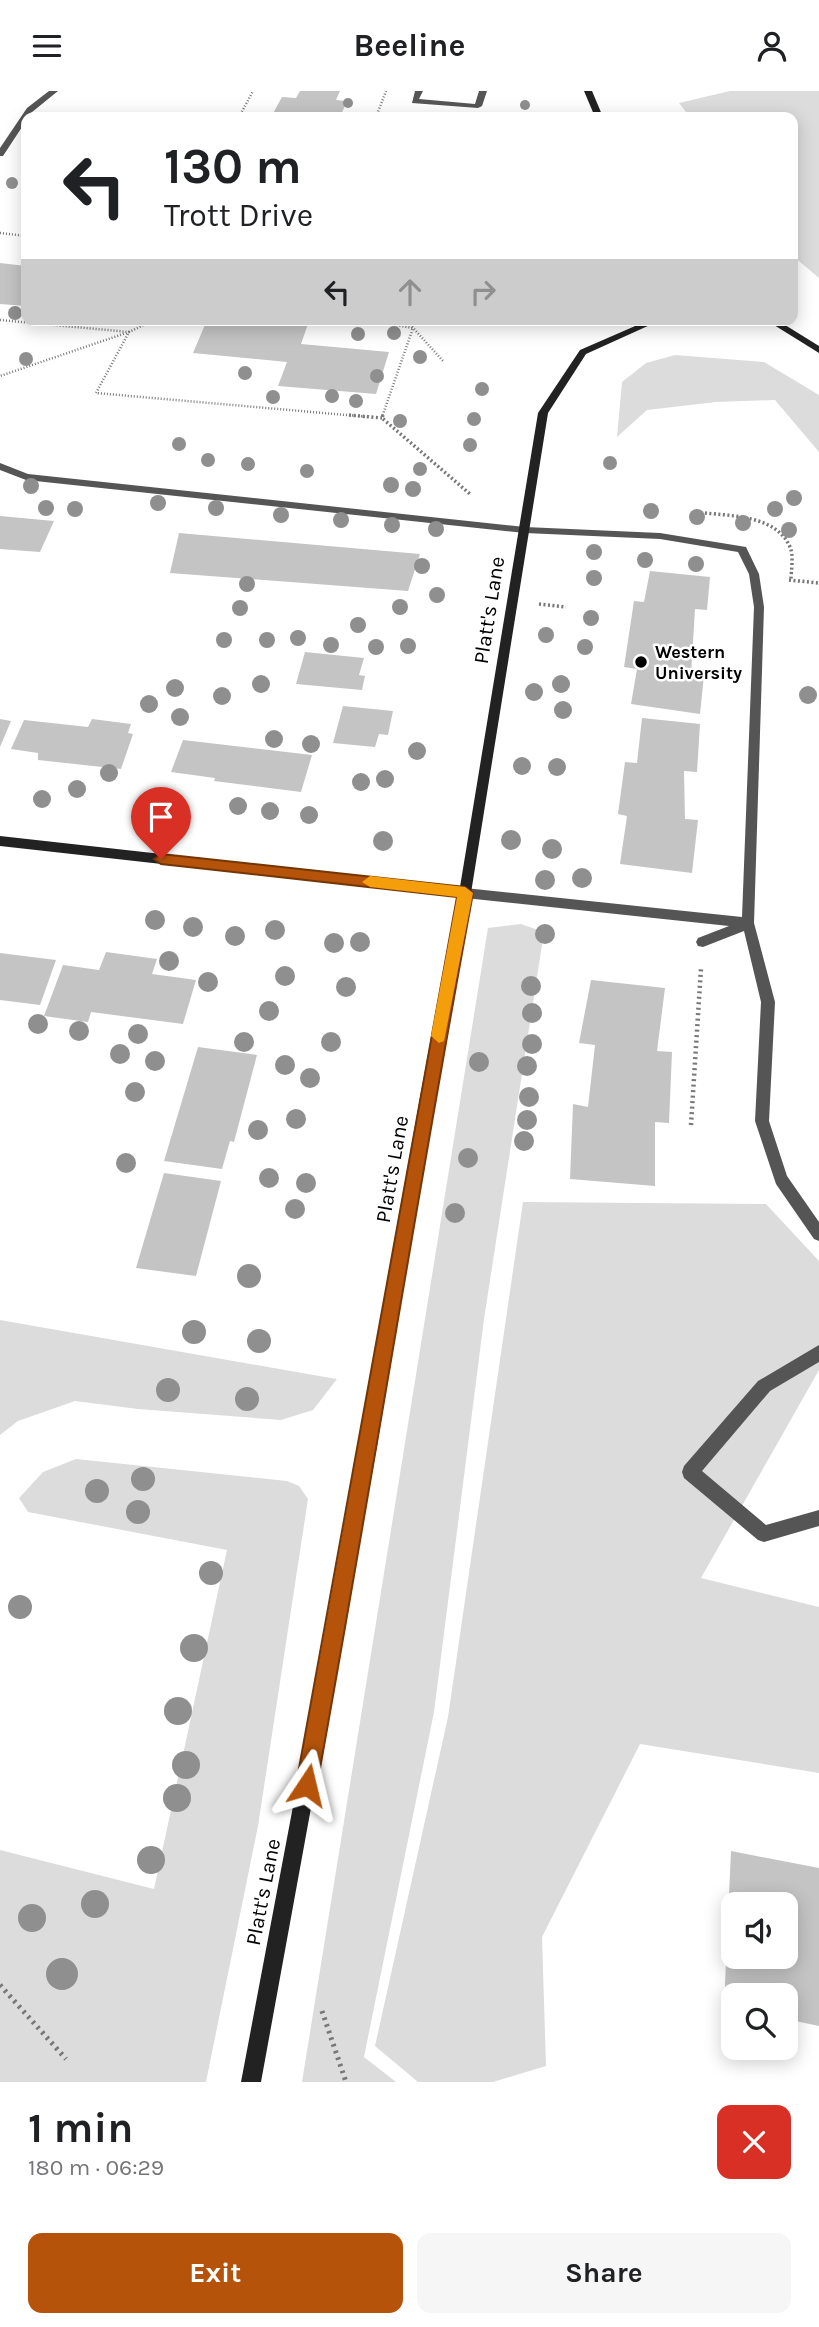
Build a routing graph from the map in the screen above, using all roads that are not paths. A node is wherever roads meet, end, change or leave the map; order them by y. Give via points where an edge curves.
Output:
1 (54, 91) edge
2 (419, 91) edge
3 (483, 91) edge
4 (588, 91) edge
5 (29, 112) edge
6 (597, 112) edge
7 (21, 123) edge
8 (0, 154) edge
9 (643, 326) edge
10 (780, 326) edge
11 (819, 350) edge
12 (0, 466) edge
13 (525, 530) junction
14 (0, 841) edge
15 (465, 893) junction
16 (748, 923) junction
17 (703, 943) road end
18 (819, 1234) edge
19 (819, 1353) edge
20 (819, 1518) edge
21 (251, 2082) edge

1 - 5 lane
2 - 3 lane via 415,101 478,106
4 - 6 street
7 - 8 lane
9 - 13 street, Platt's Lane via 583,352 543,413
10 - 11 street
12 - 13 lane via 26,477
13 - 15 street, Platt's Lane
13 - 16 lane via 660,536 742,549 754,575 759,607
14 - 15 street
15 - 16 lane
15 - 21 street, Platt's Lane
16 - 17 lane
16 - 18 lane via 768,1002 762,1121 781,1179
19 - 20 lane via 764,1386 690,1472 764,1534

